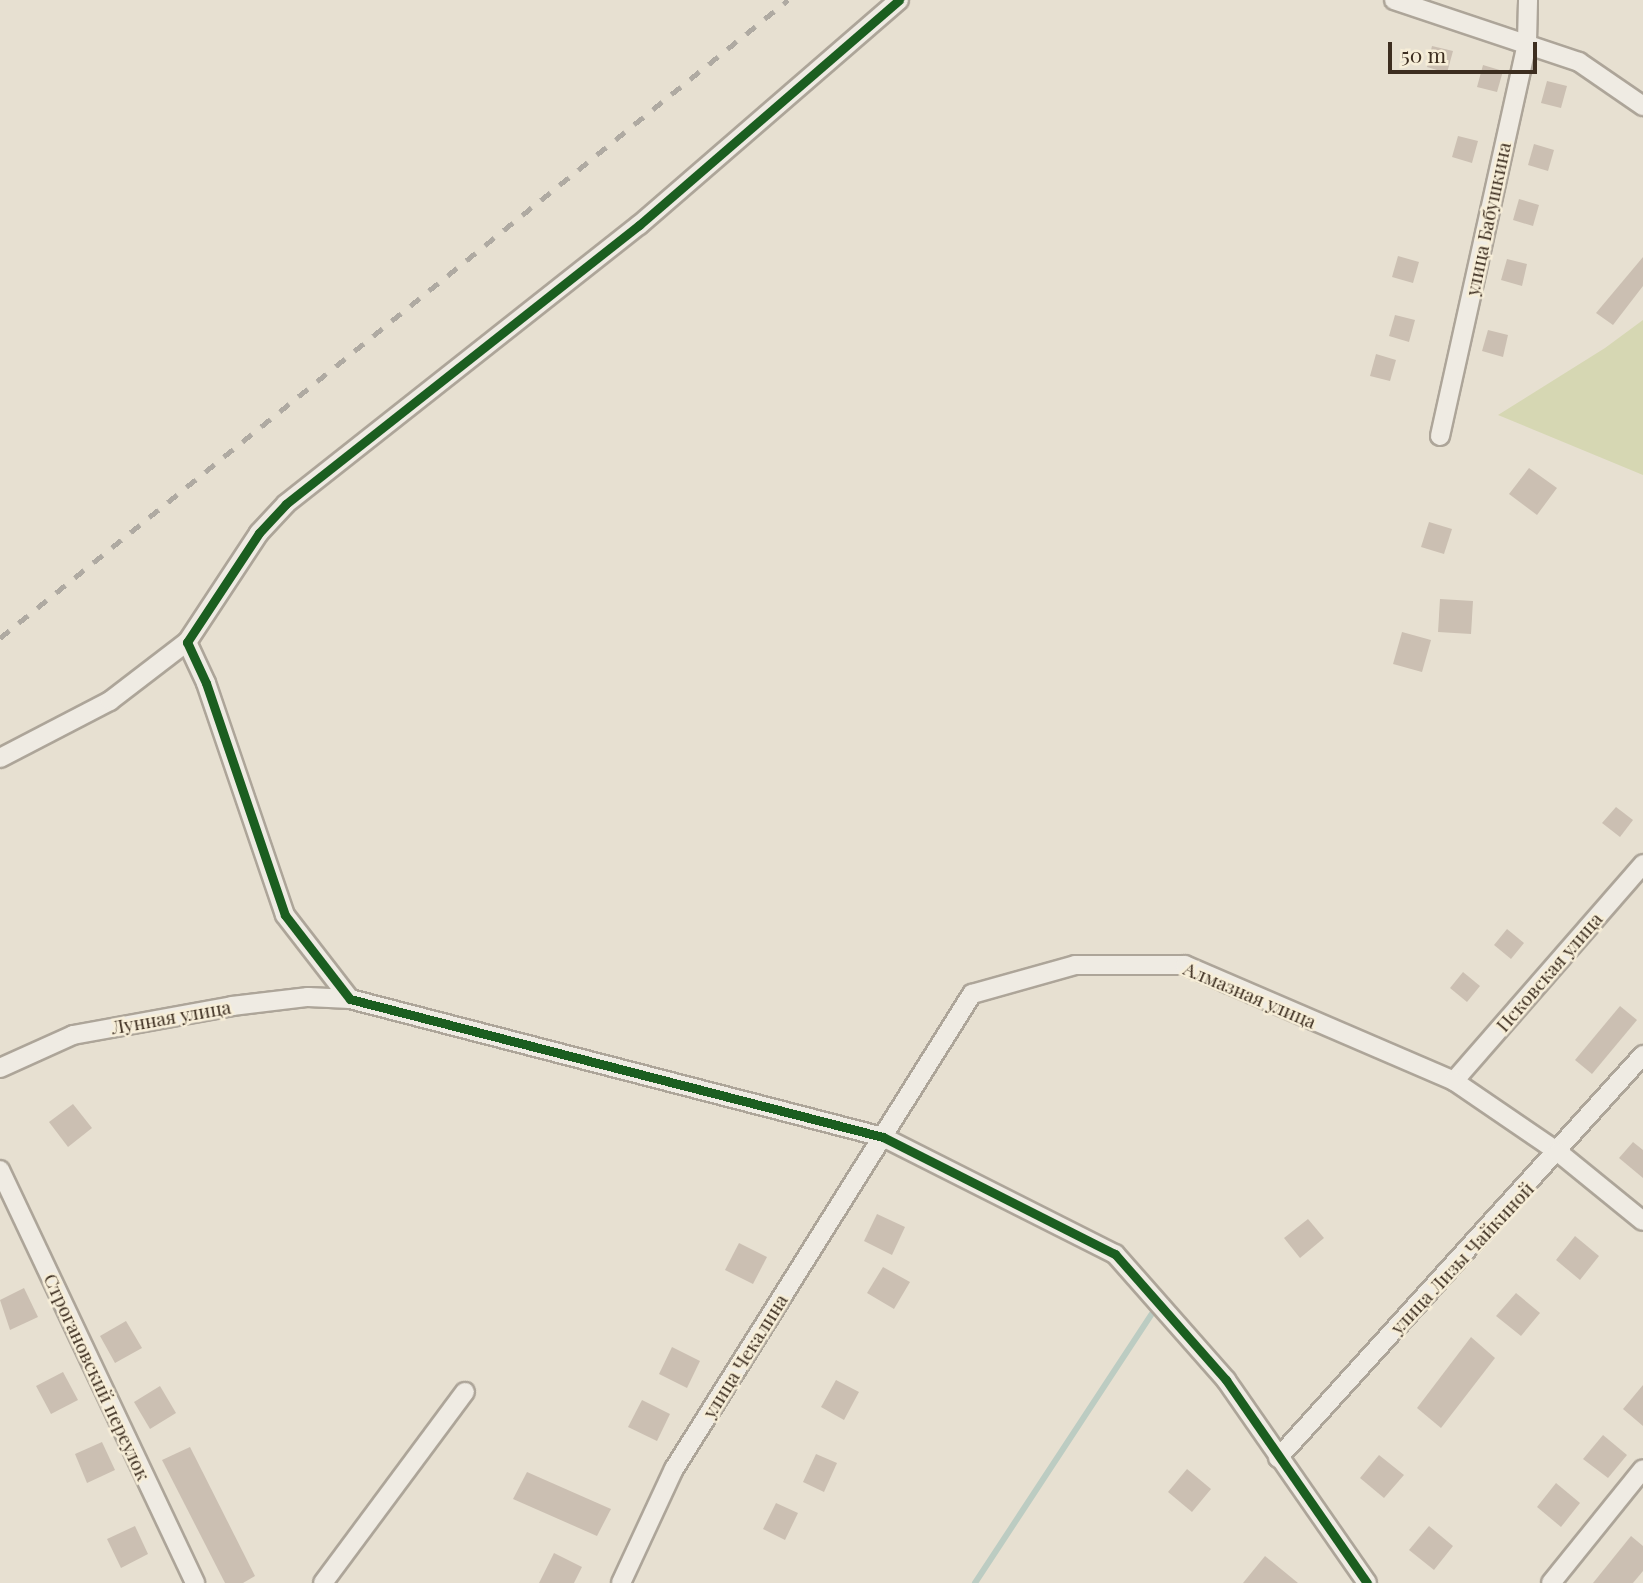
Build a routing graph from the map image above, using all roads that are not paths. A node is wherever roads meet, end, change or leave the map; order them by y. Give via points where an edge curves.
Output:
1 (899, 0) edge
2 (1394, 0) edge
3 (1528, 0) edge
4 (1527, 42) junction
5 (1643, 106) edge
6 (1440, 436) dead end
7 (187, 642) junction
8 (0, 758) edge
9 (1643, 864) edge
10 (350, 999) junction
11 (1643, 1055) edge
12 (0, 1068) edge
13 (1454, 1081) junction
14 (883, 1137) junction
15 (1558, 1152) junction
16 (0, 1170) edge
17 (1643, 1221) edge
18 (465, 1392) dead end
19 (1278, 1458) junction
20 (1643, 1469) edge
21 (1358, 1580) edge
22 (195, 1583) edge
23 (323, 1583) edge
24 (621, 1583) edge
25 (1551, 1583) edge

1 - 7 street via 639,225 286,504 259,533
2 - 4 street
3 - 4 street, улица Бабушкина
4 - 5 street via 1579,62
4 - 6 street, улица Бабушкина
7 - 8 street via 110,701
7 - 10 street via 206,683 285,915
9 - 13 street, Псковская улица
10 - 12 street, Лунная улица via 308,997 232,1006 73,1035
10 - 14 street, Лунная улица
11 - 15 street, улица Лизы Чайкиной
13 - 14 street, Алмазная улица via 1185,965 1074,965 972,994
13 - 15 street, Алмазная улица
14 - 19 street, Лунная улица via 1115,1254 1226,1380
14 - 24 street, улица Чекалина via 674,1469
15 - 17 street, Алмазная улица
15 - 19 street, улица Лизы Чайкиной
16 - 22 street, Строгановский переулок
18 - 23 street
19 - 21 street, Лунная улица
20 - 25 street

